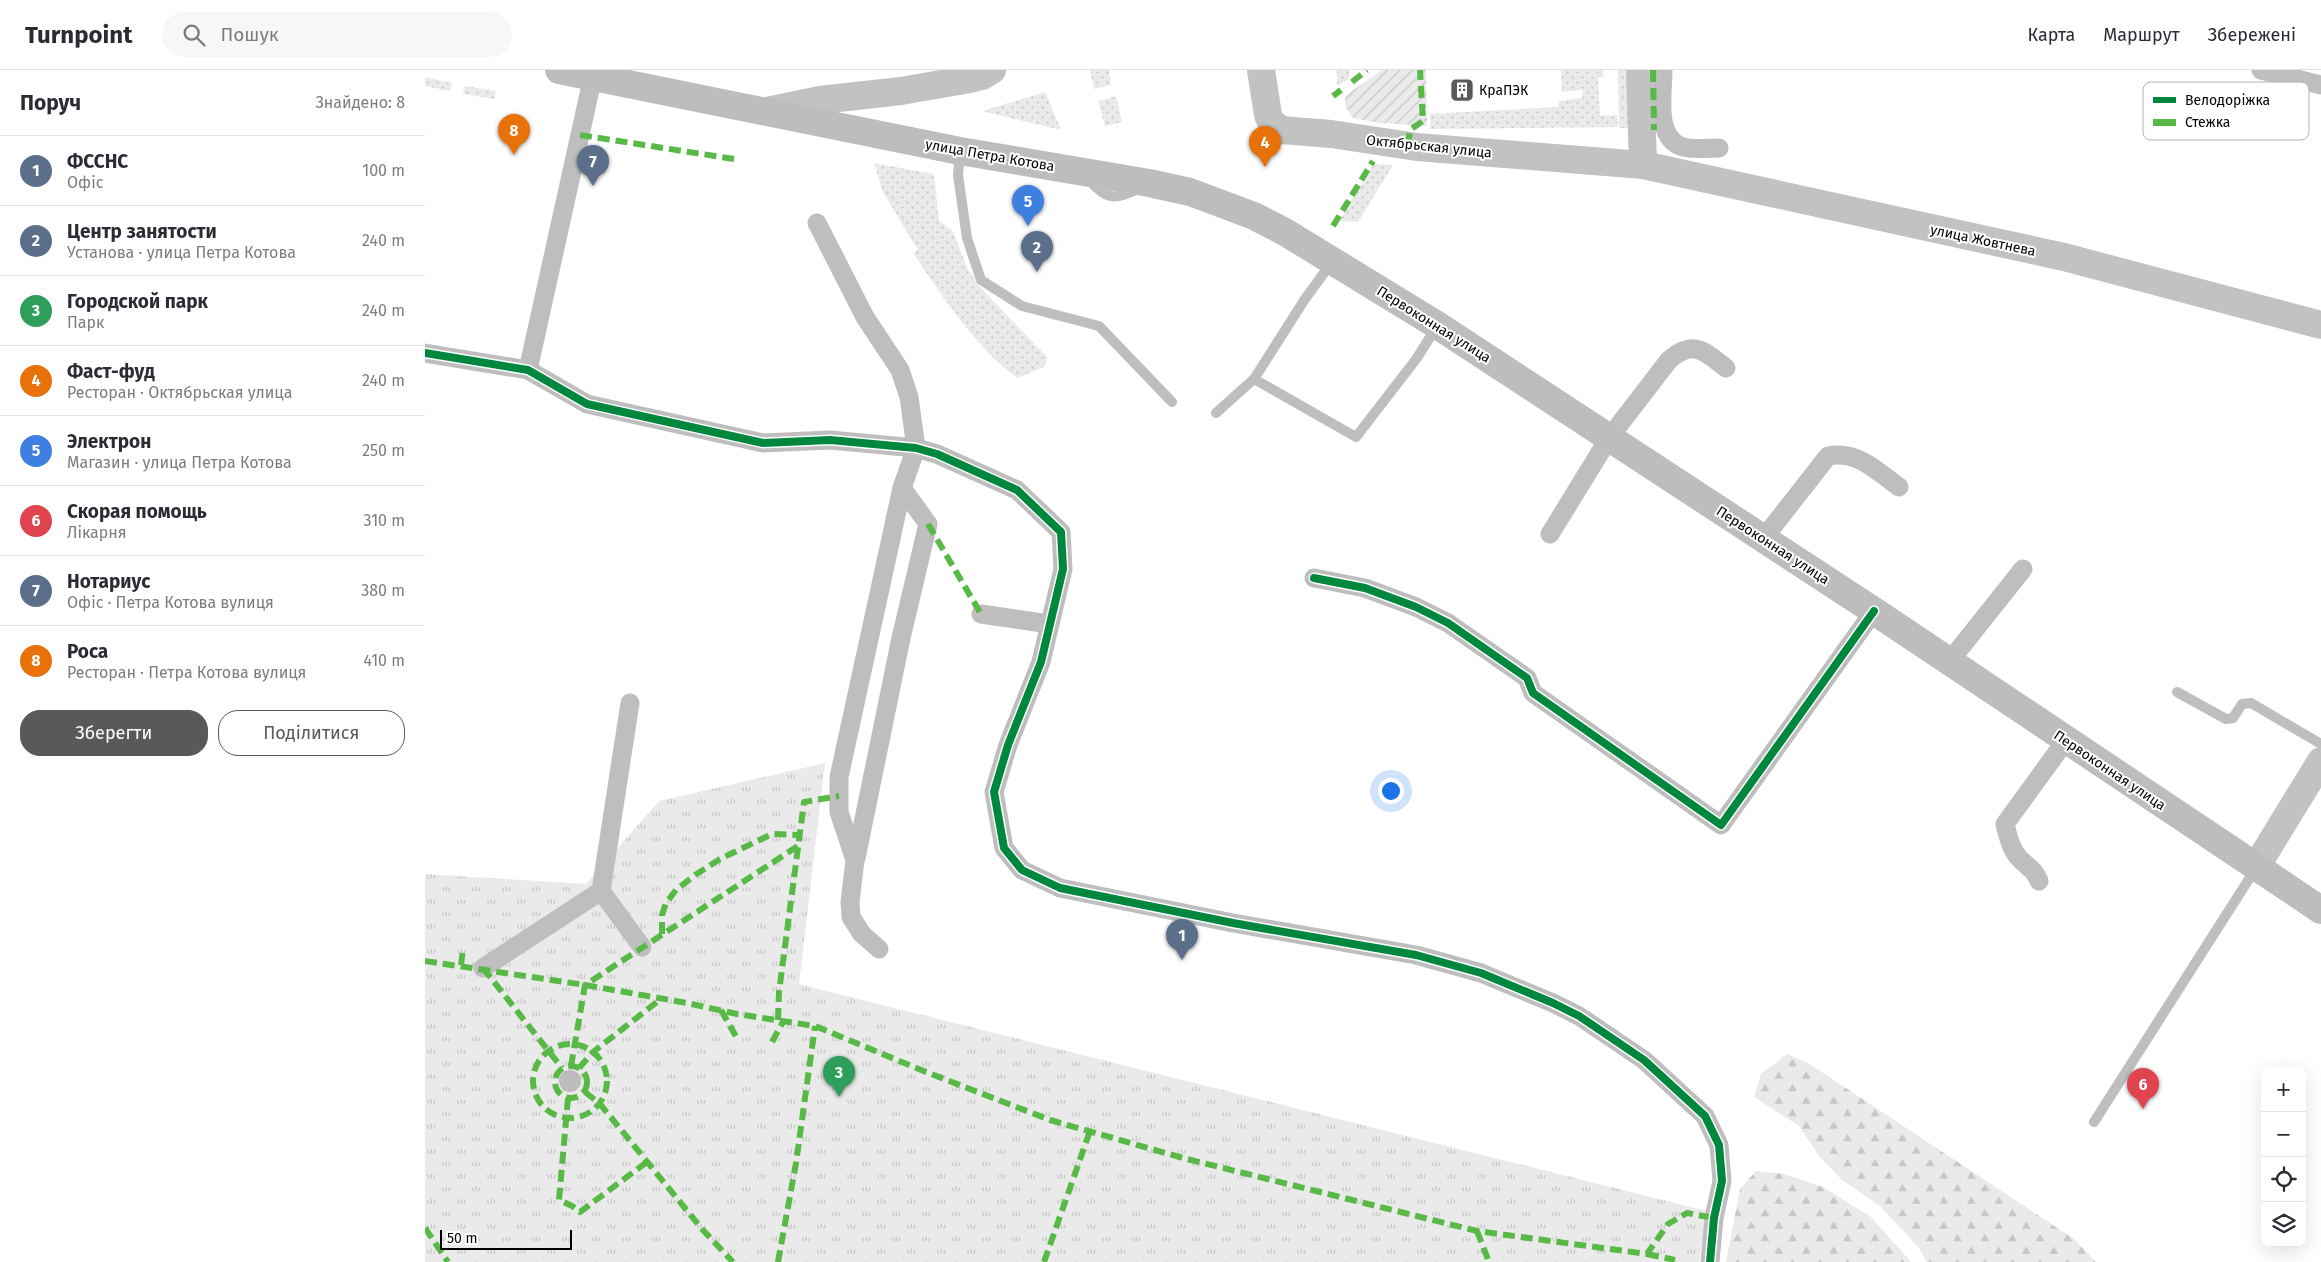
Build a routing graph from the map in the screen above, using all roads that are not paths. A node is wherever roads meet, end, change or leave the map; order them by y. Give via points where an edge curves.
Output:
1 (559, 70) edge
2 (992, 70) edge
3 (1261, 70) edge
4 (1640, 70) edge
5 (1663, 70) edge
6 (2261, 70) edge
7 (593, 76) junction
8 (898, 80) edge
9 (2321, 85) edge
10 (767, 111) junction
11 (1719, 148) dead end
12 (960, 150) junction
13 (1643, 165) junction
14 (1213, 200) joint
15 (817, 223) dead end
16 (1333, 261) junction
17 (1437, 325) junction
18 (2321, 325) edge
19 (425, 353) edge
20 (1726, 368) dead end
21 (528, 370) junction
22 (1254, 379) junction
23 (1172, 402) dead end
24 (1216, 413) dead end
25 (1609, 438) junction
26 (917, 448) junction
27 (1899, 487) dead end
28 (902, 488) junction
29 (1550, 534) dead end
30 (1763, 539) junction
31 (2023, 569) dead end
32 (1314, 578) dead end
33 (1874, 611) junction
34 (981, 614) dead end
35 (1049, 624) junction
36 (1949, 662) junction
37 (2177, 692) dead end
38 (630, 702) dead end
39 (2066, 740) junction
40 (2321, 744) edge
41 (2321, 761) edge
42 (855, 860) junction
43 (2256, 867) junction
44 (2039, 881) dead end
45 (601, 891) junction
46 (2321, 910) edge
47 (642, 947) dead end
48 (879, 949) dead end
49 (483, 968) dead end
50 (2094, 1122) dead end
51 (1710, 1262) edge

1 - 7 highway, улица Петра Котова
2 - 8 main road via 982,76
3 - 13 main road, Октябрьская улица via 1267,115 1281,130 1417,147
4 - 13 main road
5 - 11 street via 1663,124 1670,140 1684,148
6 - 9 street
7 - 10 highway, улица Петра Котова
7 - 21 street
8 - 10 main road
10 - 12 highway, улица Петра Котова
12 - 14 highway, улица Петра Котова via 1149,183
12 - 23 lane via 958,175 967,238 981,280 1021,306 1099,326
13 - 18 main road, улица Жовтнева via 2064,257
14 - 16 highway, Первоконная улица via 1254,216
15 - 26 street via 865,317 900,370 909,398
16 - 17 highway, Первоконная улица
16 - 22 lane
17 - 22 lane via 1417,358 1356,437
17 - 25 highway, Первоконная улица
19 - 21 street
20 - 25 street via 1707,353 1694,348 1680,351 1669,360
21 - 26 street via 587,404 763,443 830,440
22 - 24 lane
25 - 29 street
25 - 30 highway, Первоконная улица
26 - 28 street
26 - 35 street via 1017,490 1061,532 1063,569
27 - 30 street via 1864,461 1841,453 1828,456
28 - 42 street via 839,777 839,812
28 - 42 street via 928,524
30 - 33 highway, Первоконная улица
31 - 36 street
32 - 33 street via 1365,588 1448,623 1527,678 1533,693 1721,826
33 - 36 highway, Первоконная улица
34 - 35 street
35 - 51 street via 1041,662 1008,745 994,792 1004,848 1022,870 1059,888 1416,955 1481,973 1579,1016 1644,1060 1705,1116 1719,1145 1722,1181
36 - 39 highway, Первоконная улица
37 - 40 lane via 2226,719 2233,718 2243,704 2251,703
38 - 45 street
39 - 43 highway, Первоконная улица
39 - 44 street via 2005,824 2010,844 2020,860 2034,870
41 - 43 main road
42 - 48 street via 851,918 862,934
43 - 46 highway, Первоконная улица
43 - 50 lane
45 - 47 street
45 - 49 street

